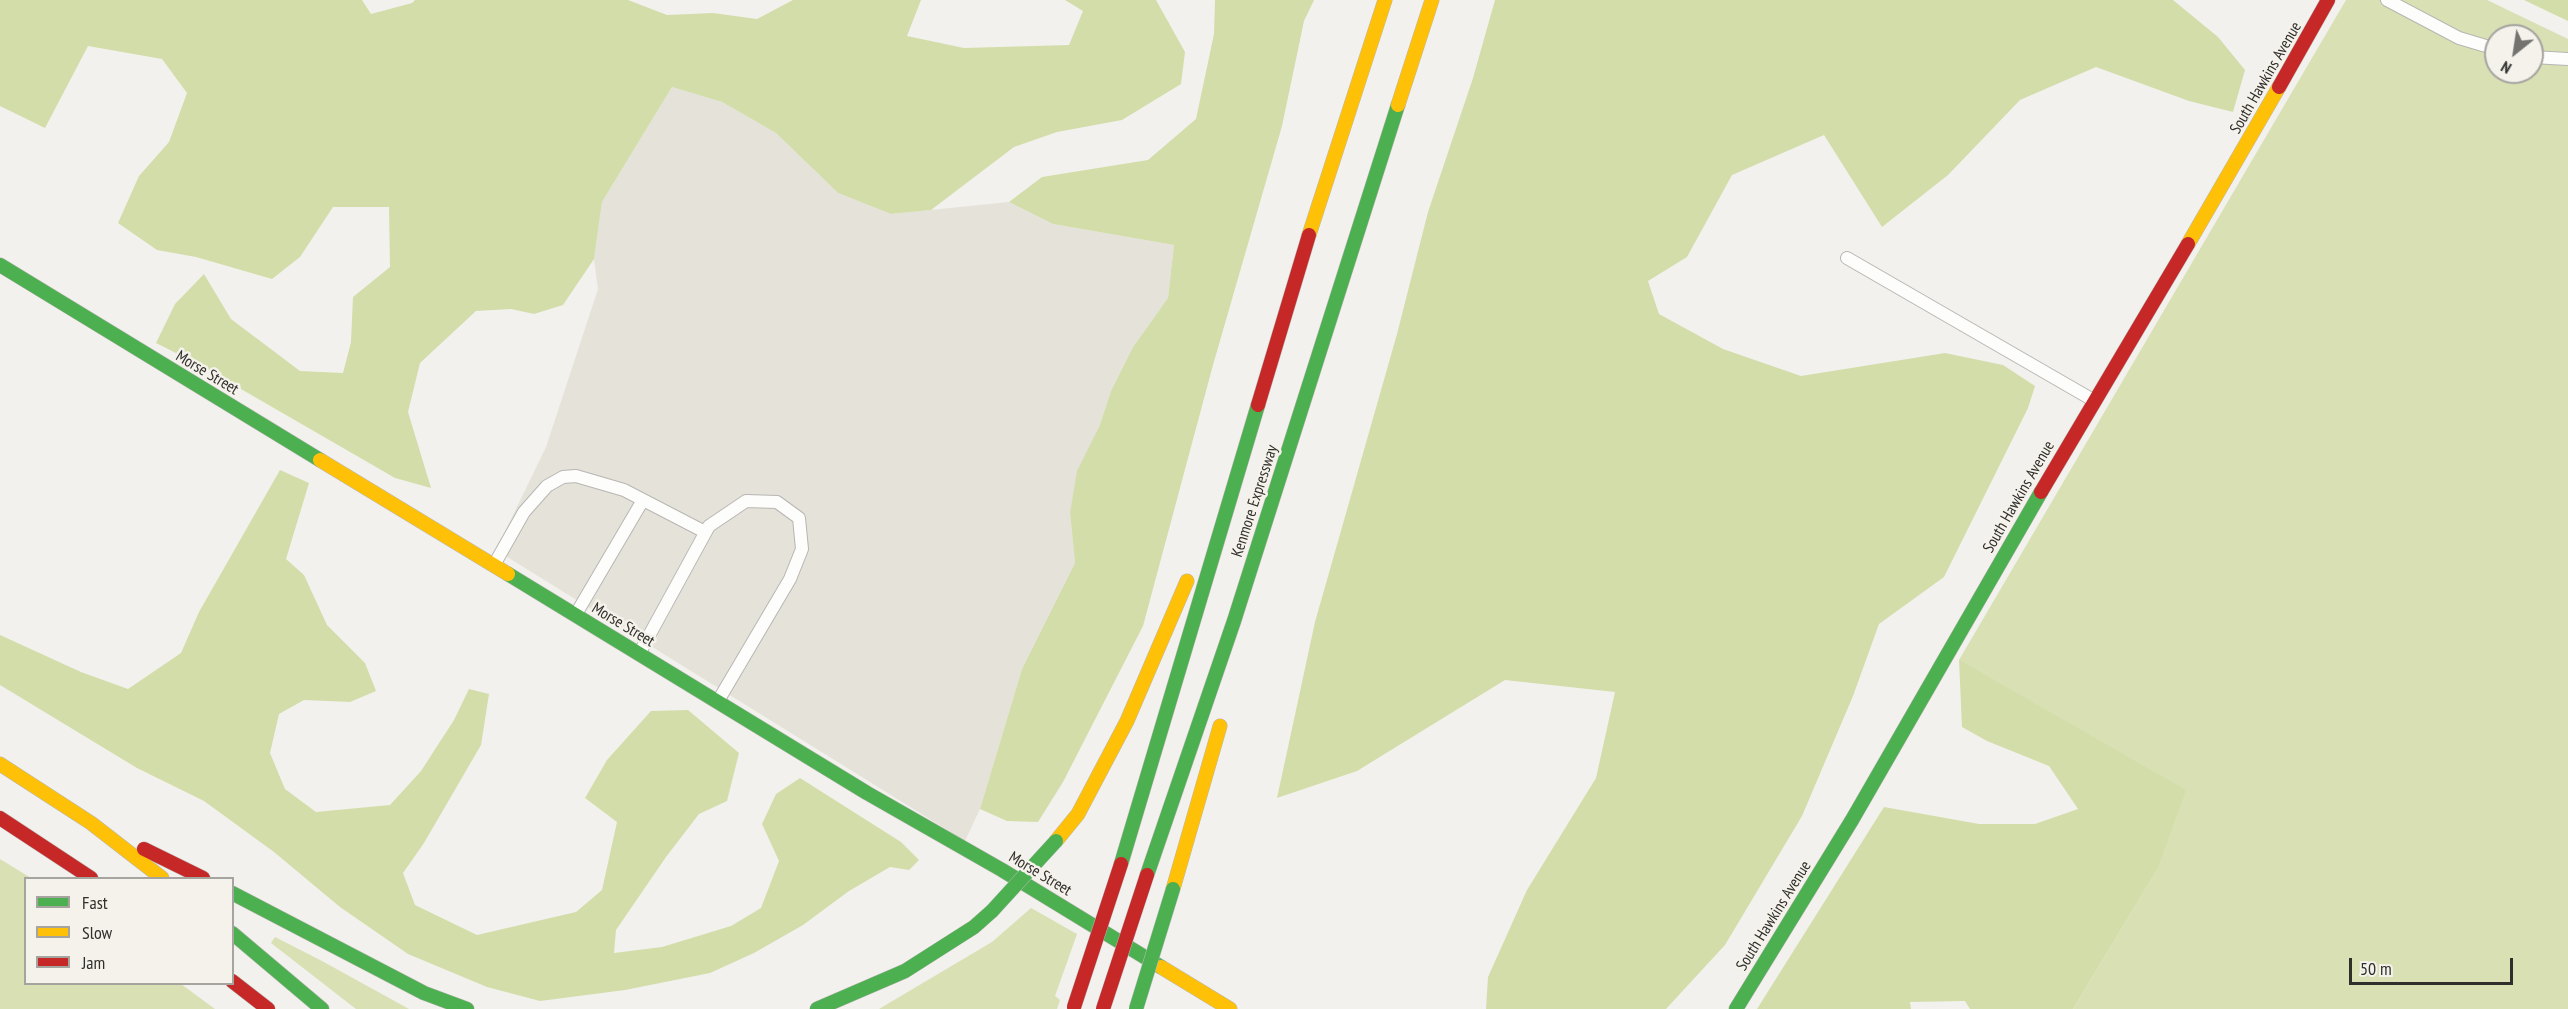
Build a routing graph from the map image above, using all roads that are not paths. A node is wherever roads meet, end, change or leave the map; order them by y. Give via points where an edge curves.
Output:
1 (1385, 0) edge
2 (1432, 0) edge
3 (2328, 0) edge
4 (2388, 0) edge
5 (2484, 45) edge
6 (2544, 58) edge
7 (2568, 59) edge
8 (1847, 258) dead end
9 (0, 265) edge
10 (1344, 275) junction
11 (2094, 401) junction
12 (1250, 434) junction
13 (643, 500) junction
14 (705, 532) junction
15 (1276, 535) dead end
16 (1200, 551) dead end
17 (494, 566) junction
18 (1191, 572) dead end
19 (576, 615) junction
20 (639, 654) junction
21 (717, 702) junction
22 (1224, 712) dead end
23 (0, 764) edge
24 (0, 818) edge
25 (91, 823) junction
26 (88, 877) edge
27 (159, 877) edge
28 (199, 877) edge
29 (234, 894) edge
30 (234, 935) edge
31 (234, 983) edge
32 (1074, 1008) edge
33 (268, 1009) edge
34 (322, 1009) edge
35 (467, 1009) edge
36 (817, 1009) edge
37 (1103, 1009) edge
38 (1136, 1009) edge
39 (1230, 1009) edge
40 (1736, 1009) edge

1 - 12 main road, Kenmore Expressway via 1331,160
2 - 10 main road, Kenmore Expressway
3 - 11 main road, South Hawkins Avenue
4 - 5 lane via 2459,38
6 - 7 lane
8 - 11 lane
9 - 17 main road, Morse Street
10 - 15 main road
10 - 37 main road, Kenmore Expressway, bridge via 1234,621
11 - 40 main road, South Hawkins Avenue via 1852,820
12 - 16 main road
12 - 32 main road, bridge
13 - 14 lane
13 - 17 lane via 595,480 563,477 547,486 524,512
13 - 19 lane
14 - 20 lane
14 - 21 lane via 746,501 777,502 799,518 802,549 790,579
17 - 19 main road, Morse Street
18 - 36 main road, bridge via 1127,721 1078,814 1056,841 974,927 905,971
19 - 20 main road, Morse Street
20 - 21 main road, Morse Street
21 - 39 main road, Morse Street
22 - 38 main road, bridge
23 - 25 main road
24 - 26 main road
25 - 27 main road
25 - 28 main road
29 - 35 main road via 424,993
30 - 34 main road
31 - 33 main road

